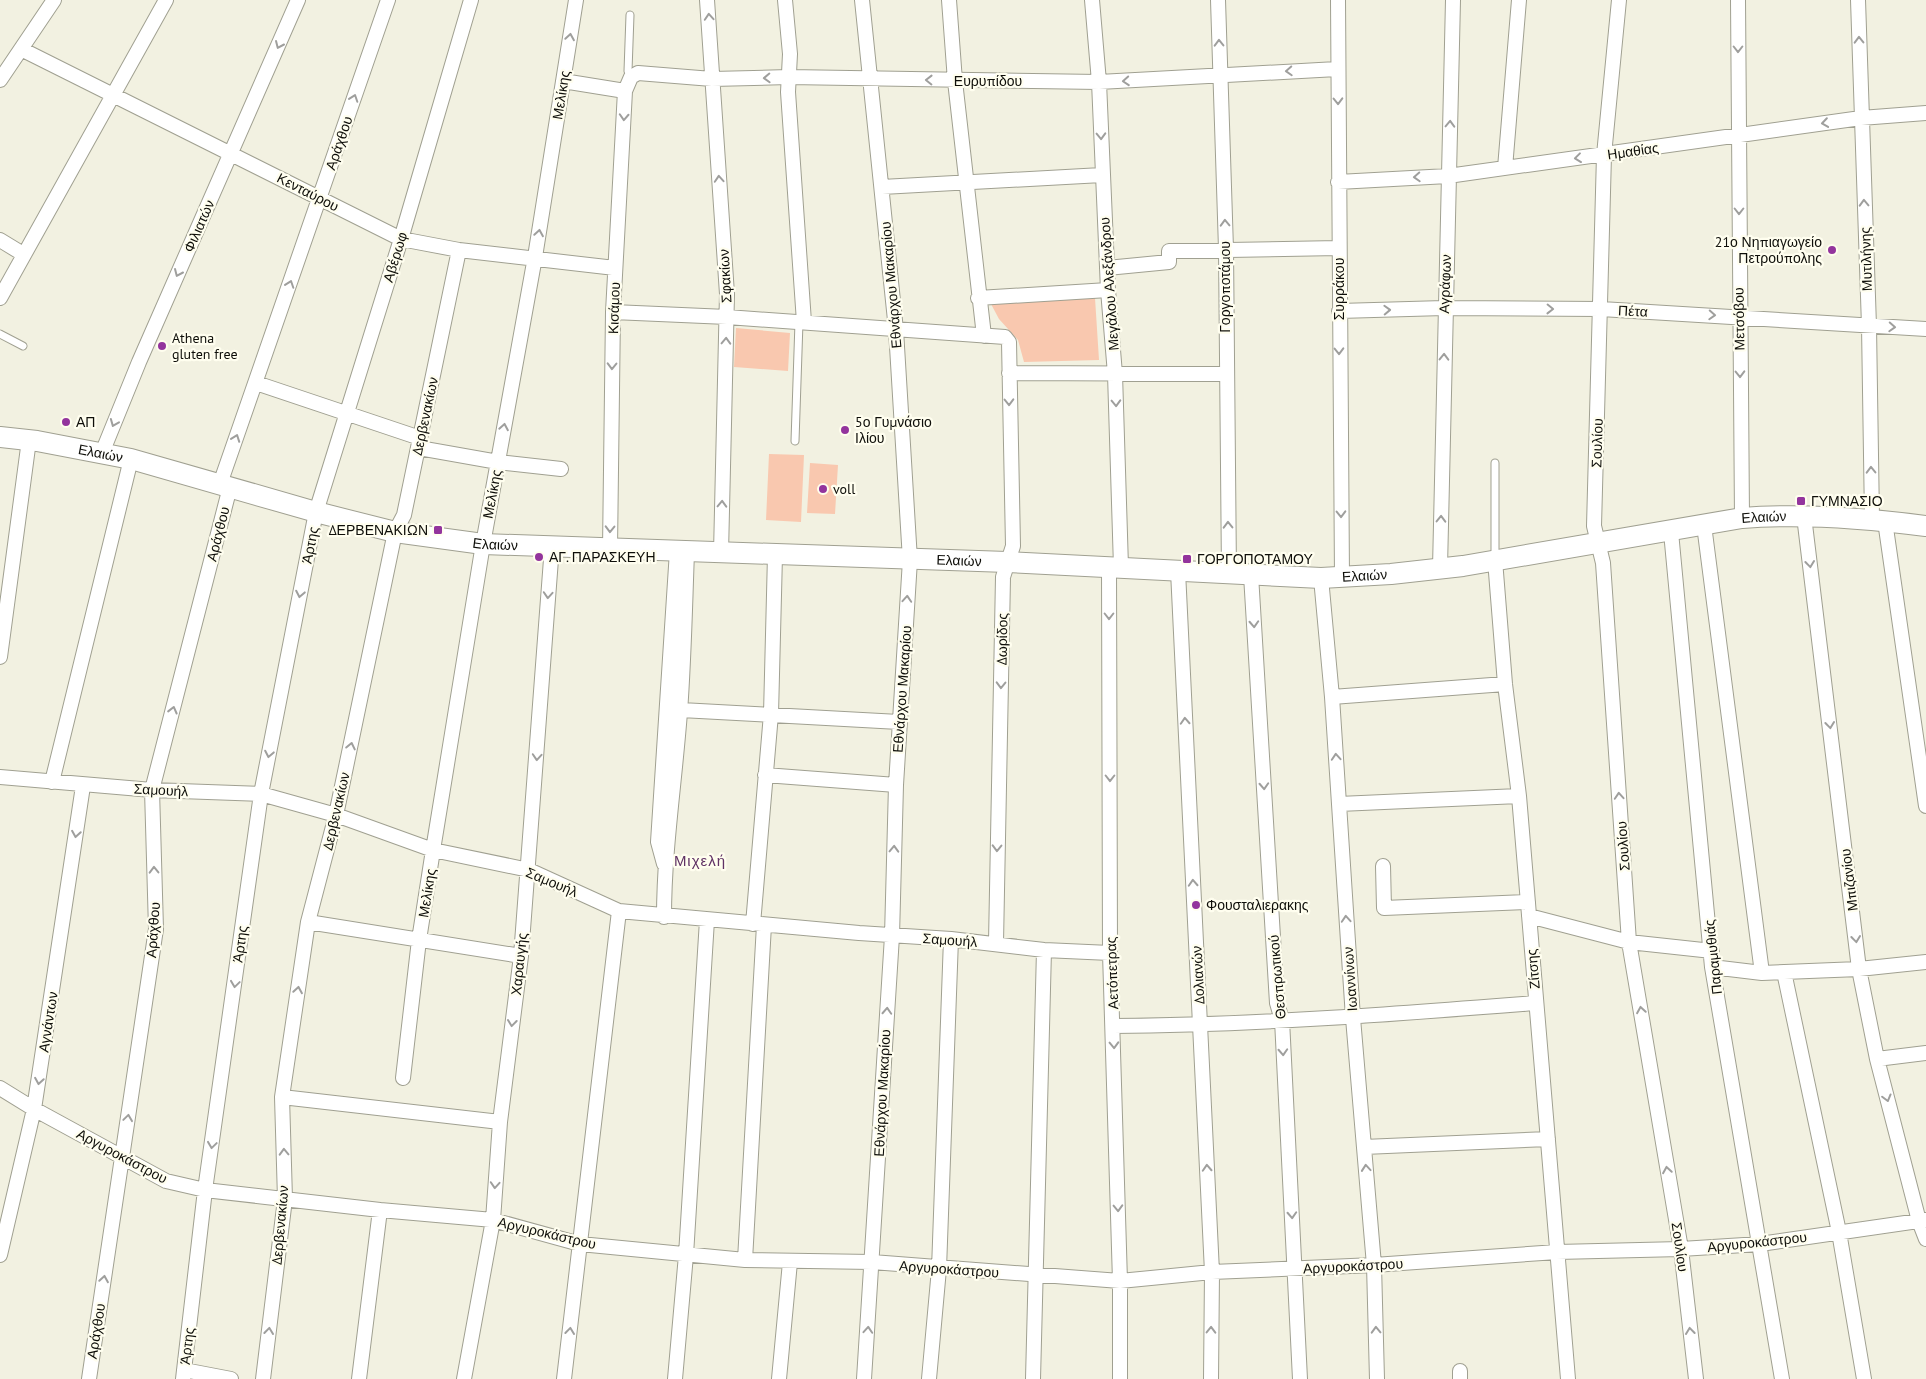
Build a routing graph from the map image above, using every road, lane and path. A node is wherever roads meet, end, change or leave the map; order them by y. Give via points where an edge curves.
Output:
1 (54, 0) edge
2 (166, 0) edge
3 (298, 0) edge
4 (388, 0) edge
5 (470, 0) edge
6 (576, 0) edge
7 (708, 0) edge
8 (785, 0) edge
9 (862, 0) edge
10 (949, 0) edge
11 (1092, 0) edge
12 (1218, 0) edge
13 (1338, 0) edge
14 (1453, 0) edge
15 (1519, 0) edge
16 (1619, 0) edge
17 (1738, 0) edge
18 (1858, 0) edge
19 (630, 15) dead end
20 (21, 49) junction
21 (1337, 68) junction
22 (634, 75) junction
23 (1219, 75) junction
24 (789, 77) junction
25 (712, 79) junction
26 (869, 79) junction
27 (0, 80) edge
28 (563, 81) junction
29 (955, 81) junction
30 (1099, 82) junction
31 (625, 91) junction
32 (112, 95) junction
33 (1926, 113) edge
34 (1860, 118) junction
35 (1739, 136) junction
36 (231, 154) junction
37 (1604, 155) junction
38 (1505, 168) junction
39 (1102, 176) junction
40 (1448, 176) junction
41 (1338, 182) junction
42 (967, 183) junction
43 (882, 187) junction
44 (320, 198) junction
45 (400, 239) junction
46 (0, 240) edge
47 (1339, 248) junction
48 (1226, 249) junction
49 (459, 250) junction
50 (23, 254) junction
51 (535, 257) junction
52 (615, 268) junction
53 (1107, 268) junction
54 (1108, 290) junction
55 (0, 298) edge
56 (978, 298) junction
57 (1444, 308) junction
58 (1601, 309) junction
59 (1339, 311) junction
60 (613, 312) junction
61 (727, 317) junction
62 (1739, 317) junction
63 (802, 322) junction
64 (1869, 326) junction
65 (1926, 329) edge
66 (896, 330) junction
67 (0, 334) edge
68 (984, 336) junction
69 (23, 346) dead end
70 (1009, 373) junction
71 (1115, 374) junction
72 (1225, 374) junction
73 (256, 383) junction
74 (347, 413) junction
75 (0, 436) edge
76 (29, 440) junction
77 (795, 441) dead end
78 (420, 443) junction
79 (102, 452) junction
80 (131, 459) junction
81 (498, 462) junction
82 (1495, 463) dead end
83 (561, 469) dead end
84 (225, 485) junction
85 (316, 512) junction
86 (1804, 516) junction
87 (1742, 518) junction
88 (1879, 520) junction
89 (1704, 525) junction
90 (1926, 526) edge
91 (395, 532) junction
92 (1671, 532) junction
93 (1598, 542) junction
94 (482, 544) junction
95 (552, 546) junction
96 (610, 549) junction
97 (682, 551) junction
98 (721, 553) junction
99 (775, 555) junction
100 (910, 560) junction
101 (1495, 560) junction
102 (1007, 562) junction
103 (1115, 567) junction
104 (1440, 568) junction
105 (1178, 571) junction
106 (1228, 574) junction
107 (1251, 575) junction
108 (1321, 578) junction
109 (1342, 578) junction
110 (0, 657) edge
111 (1505, 684) junction
112 (1332, 698) junction
113 (680, 710) junction
114 (771, 714) junction
115 (899, 722) junction
116 (765, 775) junction
117 (0, 778) edge
118 (52, 782) junction
119 (896, 785) junction
120 (83, 786) junction
121 (152, 790) junction
122 (261, 794) junction
123 (1519, 796) junction
124 (1339, 804) junction
125 (1926, 806) edge
126 (336, 815) junction
127 (433, 850) junction
128 (664, 866) junction
129 (1383, 866) dead end
130 (528, 870) junction
131 (1528, 902) junction
132 (619, 911) junction
133 (1529, 916) junction
134 (664, 917) junction
135 (707, 920) junction
136 (308, 922) junction
137 (758, 924) junction
138 (892, 936) junction
139 (951, 939) junction
140 (419, 940) junction
141 (1629, 942) junction
142 (996, 944) junction
143 (1044, 950) junction
144 (1712, 951) junction
145 (1110, 953) junction
146 (521, 956) junction
147 (1926, 962) edge
148 (1712, 967) junction
149 (1859, 969) junction
150 (1784, 972) junction
151 (1762, 973) junction
152 (1536, 1003) junction
153 (1353, 1018) junction
154 (1282, 1020) junction
155 (1201, 1025) junction
156 (1114, 1026) junction
157 (1926, 1053) edge
158 (1877, 1059) junction
159 (403, 1078) dead end
160 (0, 1088) edge
161 (282, 1097) junction
162 (34, 1109) junction
163 (500, 1122) junction
164 (1548, 1139) junction
165 (1364, 1147) junction
166 (122, 1158) junction
167 (205, 1190) junction
168 (285, 1199) junction
169 (380, 1210) junction
170 (493, 1220) junction
171 (1923, 1221) edge
172 (1839, 1232) junction
173 (1926, 1238) edge
174 (580, 1244) junction
175 (1760, 1244) junction
176 (1681, 1250) junction
177 (1557, 1252) junction
178 (0, 1255) edge
179 (686, 1255) junction
180 (745, 1260) junction
181 (790, 1262) junction
182 (872, 1262) junction
183 (1374, 1265) junction
184 (939, 1269) junction
185 (1294, 1269) junction
186 (1212, 1272) junction
187 (1036, 1275) junction
188 (1120, 1282) junction
189 (183, 1375) edge
190 (89, 1379) edge
191 (231, 1379) edge
192 (263, 1379) edge
193 (359, 1379) edge
194 (464, 1379) edge
195 (564, 1379) edge
196 (675, 1379) edge
197 (779, 1379) edge
198 (864, 1379) edge
199 (928, 1379) edge
200 (1033, 1379) edge
201 (1120, 1379) edge
202 (1210, 1379) edge
203 (1300, 1379) edge
204 (1377, 1379) edge
205 (1568, 1379) edge
206 (1696, 1379) edge
207 (1782, 1379) edge
208 (1864, 1379) edge

1 - 20 street
2 - 32 street
3 -> 36 street, Φιλιατών
44 -> 4 street, Αράχθου
5 - 45 street, Αβέρωφ
28 -> 6 street, Μελίκης
25 -> 7 street, Σφακίων
8 - 24 street
9 - 26 street, Εθνάρχου Μακαρίου
10 - 29 street
11 - 30 street, Μεγάλου Αλεξάνδρου
23 -> 12 street, Γοργοποτάμου
13 - 21 street, Συρράκου
40 -> 14 street, Αγράφων
15 - 38 street
16 - 37 street, Σουλίου
17 -> 35 street, Μετσόβου
34 -> 18 street, Μυτιλήνης
19 - 22 lane via 628,71
20 - 27 street
20 - 32 street, Κενταύρου
21 -> 23 street, Ευρυπίδου
21 -> 41 street, Συρράκου
22 - 25 street, Ευρυπίδου
22 - 31 street, Κισάμου
23 -> 30 street, Ευρυπίδου
48 -> 23 street, Γοργοποτάμου
24 -> 25 street, Ευρυπίδου
24 - 26 street, Ευρυπίδου
24 - 63 street
61 -> 25 street, Σφακίων
29 -> 26 street, Ευρυπίδου
26 - 43 street, Εθνάρχου Μακαρίου
28 - 31 street
51 -> 28 street, Μελίκης
29 - 30 street, Ευρυπίδου
29 - 42 street
30 -> 39 street, Μεγάλου Αλεξάνδρου
31 -> 52 street, Κισάμου
32 - 36 street, Κενταύρου
32 - 50 street
33 - 34 street, Ημαθίας
34 -> 35 street, Ημαθίας
64 -> 34 street, Μυτιλήνης
35 - 37 street, Ημαθίας
35 -> 62 street, Μετσόβου
36 - 44 street, Κενταύρου
36 -> 79 street, Φιλιατών
37 -> 38 street, Ημαθίας
37 - 58 street, Σουλίου
38 - 40 street, Ημαθίας
39 - 42 street
39 - 53 street, Μεγάλου Αλεξάνδρου
40 -> 41 street, Ημαθίας
40 - 57 street, Αγράφων
41 - 47 street, Συρράκου
42 - 43 street
42 - 56 street
43 - 66 street, Εθνάρχου Μακαρίου
44 - 45 street, Κενταύρου
73 -> 44 street, Αράχθου
45 - 49 street, Κενταύρου
45 - 74 street, Αβέρωφ
46 - 50 street
47 - 48 street
47 - 59 street, Συρράκου
48 - 53 street via 1169,251 1169,262
48 - 72 street, Γοργοποτάμου
49 - 51 street, Κενταύρου
49 - 78 street, Δερβενακίων
50 - 55 street
51 - 52 street, Κενταύρου
81 -> 51 street, Μελίκης
52 - 60 street, Κισάμου
53 - 54 street, Μεγάλου Αλεξάνδρου
54 - 56 street
54 - 71 street, Μεγάλου Αλεξάνδρου
56 - 68 street
57 -> 58 street, Πέτα
59 -> 57 street, Πέτα
104 -> 57 street, Αγράφων
58 -> 62 street, Πέτα
58 - 93 street, Σουλίου via 1594,526
59 -> 109 street, Συρράκου
60 - 61 street
60 -> 96 street, Κισάμου
61 - 63 street
98 -> 61 street, Σφακίων
62 - 64 street, Πέτα
62 -> 87 street, Μετσόβου
63 - 66 street
63 - 77 lane
64 -> 65 street, Πέτα
88 -> 64 street, Μυτιλήνης
66 - 68 street
66 - 100 street, Εθνάρχου Μακαρίου
67 - 69 lane
68 - 70 street, Δωρίδος via 1005,337 1009,342
70 - 71 street
70 -> 102 street, Δωρίδος via 1012,546
71 - 72 street
71 -> 103 street, Μεγάλου Αλεξάνδρου
106 -> 72 street, Γοργοποτάμου
73 - 74 street
84 -> 73 street, Αράχθου
74 - 78 street
74 - 85 street, Αβέρωφ
75 - 76 street, Ελαιών
76 - 79 street, Ελαιών
76 - 110 street
78 - 81 street
78 - 91 street, Δερβενακίων via 404,515
79 - 80 street, Ελαιών
80 - 84 street, Ελαιών
80 - 118 street
81 - 83 street
81 - 94 street, Μελίκης
82 - 101 lane
84 - 85 street, Ελαιών
121 -> 84 street, Αράχθου
85 - 91 street, Ελαιών
85 -> 122 street, Άρτης
86 - 87 street, Ελαιών
86 - 88 street, Ελαιών
86 -> 149 street, Μπιζανίου
87 - 89 street, Ελαιών
88 - 90 street, Ελαιών
88 - 125 street, Μυτιλήνης
89 - 92 street, Ελαιών
89 - 151 street
91 - 94 street, Ελαιών
126 -> 91 street, Δερβενακίων
92 - 93 street, Ελαιών
92 - 144 street, Παραμυθιάς
93 - 101 street, Ελαιών
141 -> 93 street, Σουλίου via 1603,563
94 - 95 street, Ελαιών
94 - 127 street, Μελίκης
95 - 96 street, Ελαιών
95 -> 130 street, Χαραυγής
96 - 97 street, Ελαιών
97 - 98 street, Ελαιών
97 - 113 street
97 - 128 street via 658,842
98 - 99 street, Ελαιών
99 - 100 street, Ελαιών
99 - 114 street
100 - 102 street, Ελαιών
115 -> 100 street, Εθνάρχου Μακαρίου
101 - 104 street, Ελαιών
101 - 111 street, Ζίτσης
102 - 103 street, Ελαιών
102 -> 142 street, Δωρίδος via 1003,577
103 - 105 street, Ελαιών
103 -> 145 street, Αετόπετρας
104 - 109 street, Ελαιών
105 - 106 street, Ελαιών
155 -> 105 street, Δολιανών
106 - 107 street, Ελαιών
107 - 108 street, Ελαιών
107 -> 154 street, Θεσπρωτικού via 1278,1003
108 - 109 street, Ελαιών
108 - 112 street, Ιωαννίνων
111 - 112 street
111 - 123 street, Ζίτσης
124 -> 112 street, Ιωαννίνων
113 - 114 street
113 - 128 street via 670,842
114 - 115 street
114 - 116 street
115 - 119 street, Εθνάρχου Μακαρίου
116 - 119 street
116 - 137 street
117 - 118 street, Σαμουήλ
118 - 120 street, Σαμουήλ
138 -> 119 street, Εθνάρχου Μακαρίου
120 - 121 street, Σαμουήλ
120 -> 162 street, Αγνάντων
121 - 122 street, Σαμουήλ
166 -> 121 street, Αράχθου via 156,929
122 - 126 street, Σαμουήλ
122 -> 167 street, Άρτης
123 - 124 street
123 - 131 street, Ζίτσης
153 -> 124 street, Ιωαννίνων
126 - 127 street, Σαμουήλ
126 - 136 street, Δερβενακίων
127 - 130 street, Σαμουήλ
127 - 140 street, Μελίκης
128 - 134 street
129 - 131 street via 1384,908
130 - 132 street, Σαμουήλ
130 - 146 street, Χαραυγής
131 - 133 street, Ζίτσης
132 - 134 street, Σαμουήλ
132 - 174 street
133 - 141 street
133 - 152 street, Ζίτσης
134 - 135 street, Σαμουήλ
135 - 137 street, Σαμουήλ
135 - 179 street
136 - 140 street
161 -> 136 street, Δερβενακίων
137 - 138 street, Σαμουήλ
137 - 180 street
138 - 139 street, Σαμουήλ
182 -> 138 street, Εθνάρχου Μακαρίου
139 - 142 street, Σαμουήλ
139 - 184 street
140 - 146 street
140 - 159 street, Μελίκης
141 - 144 street
176 -> 141 street, Σουλίου
142 - 143 street, Σαμουήλ
143 - 145 street, Σαμουήλ
143 - 187 street
144 - 148 street, Παραμυθιάς
145 - 156 street, Αετόπετρας
146 -> 163 street, Χαραυγής
147 - 149 street
148 - 151 street
148 - 175 street, Παραμυθιάς
149 - 150 street
149 - 158 street, Μπιζανίου
150 - 151 street
150 - 172 street
152 - 153 street
152 - 164 street, Ζίτσης
153 - 154 street
153 - 165 street, Ιωαννίνων
154 - 155 street
154 -> 185 street, Θεσπρωτικού
155 - 156 street
186 -> 155 street, Δολιανών
156 -> 188 street, Αετόπετρας
157 - 158 street
158 -> 171 street, Μπιζανίου
160 - 162 street, Αργυροκάστρου
161 - 163 street
168 -> 161 street, Δερβενακίων
162 - 166 street, Αργυροκάστρου
162 - 178 street, Αγνάντων
163 -> 170 street, Χαραυγής
164 - 165 street
164 - 177 street, Ζίτσης
183 -> 165 street, Ιωαννίνων
166 - 167 street, Αργυροκάστρου via 166,1181
190 -> 166 street, Αράχθου
167 - 168 street, Αργυροκάστρου
167 - 189 street, Άρτης
168 - 169 street, Αργυροκάστρου
192 -> 168 street, Δερβενακίων
169 - 170 street, Αργυροκάστρου
169 - 193 street
170 - 174 street, Αργυροκάστρου
170 - 194 street, Χαραυγής
171 - 172 street, Αργυροκάστρου
171 - 173 street, Μπιζανίου
172 - 175 street, Αργυροκάστρου
172 - 208 street
174 - 179 street, Αργυροκάστρου
195 -> 174 street
175 - 176 street, Αργυροκάστρου
175 - 207 street, Παραμυθιάς
176 - 177 street, Αργυροκάστρου
206 -> 176 street, Σουλίου
177 - 183 street, Αργυροκάστρου
177 - 205 street, Ζίτσης
179 - 180 street, Αργυροκάστρου
179 - 196 street
180 - 181 street, Αργυροκάστρου
181 - 182 street, Αργυροκάστρου
181 - 197 street
182 - 184 street, Αργυροκάστρου
198 -> 182 street, Εθνάρχου Μακαρίου
183 - 185 street, Αργυροκάστρου
204 -> 183 street, Ιωαννίνων
184 - 187 street, Αργυροκάστρου
184 - 199 street
185 - 186 street, Αργυροκάστρου
185 - 203 street, Θεσπρωτικού
186 - 188 street, Αργυροκάστρου
202 -> 186 street, Δολιανών
187 - 188 street, Αργυροκάστρου
187 - 200 street
188 - 201 street, Αετόπετρας
189 - 191 street

